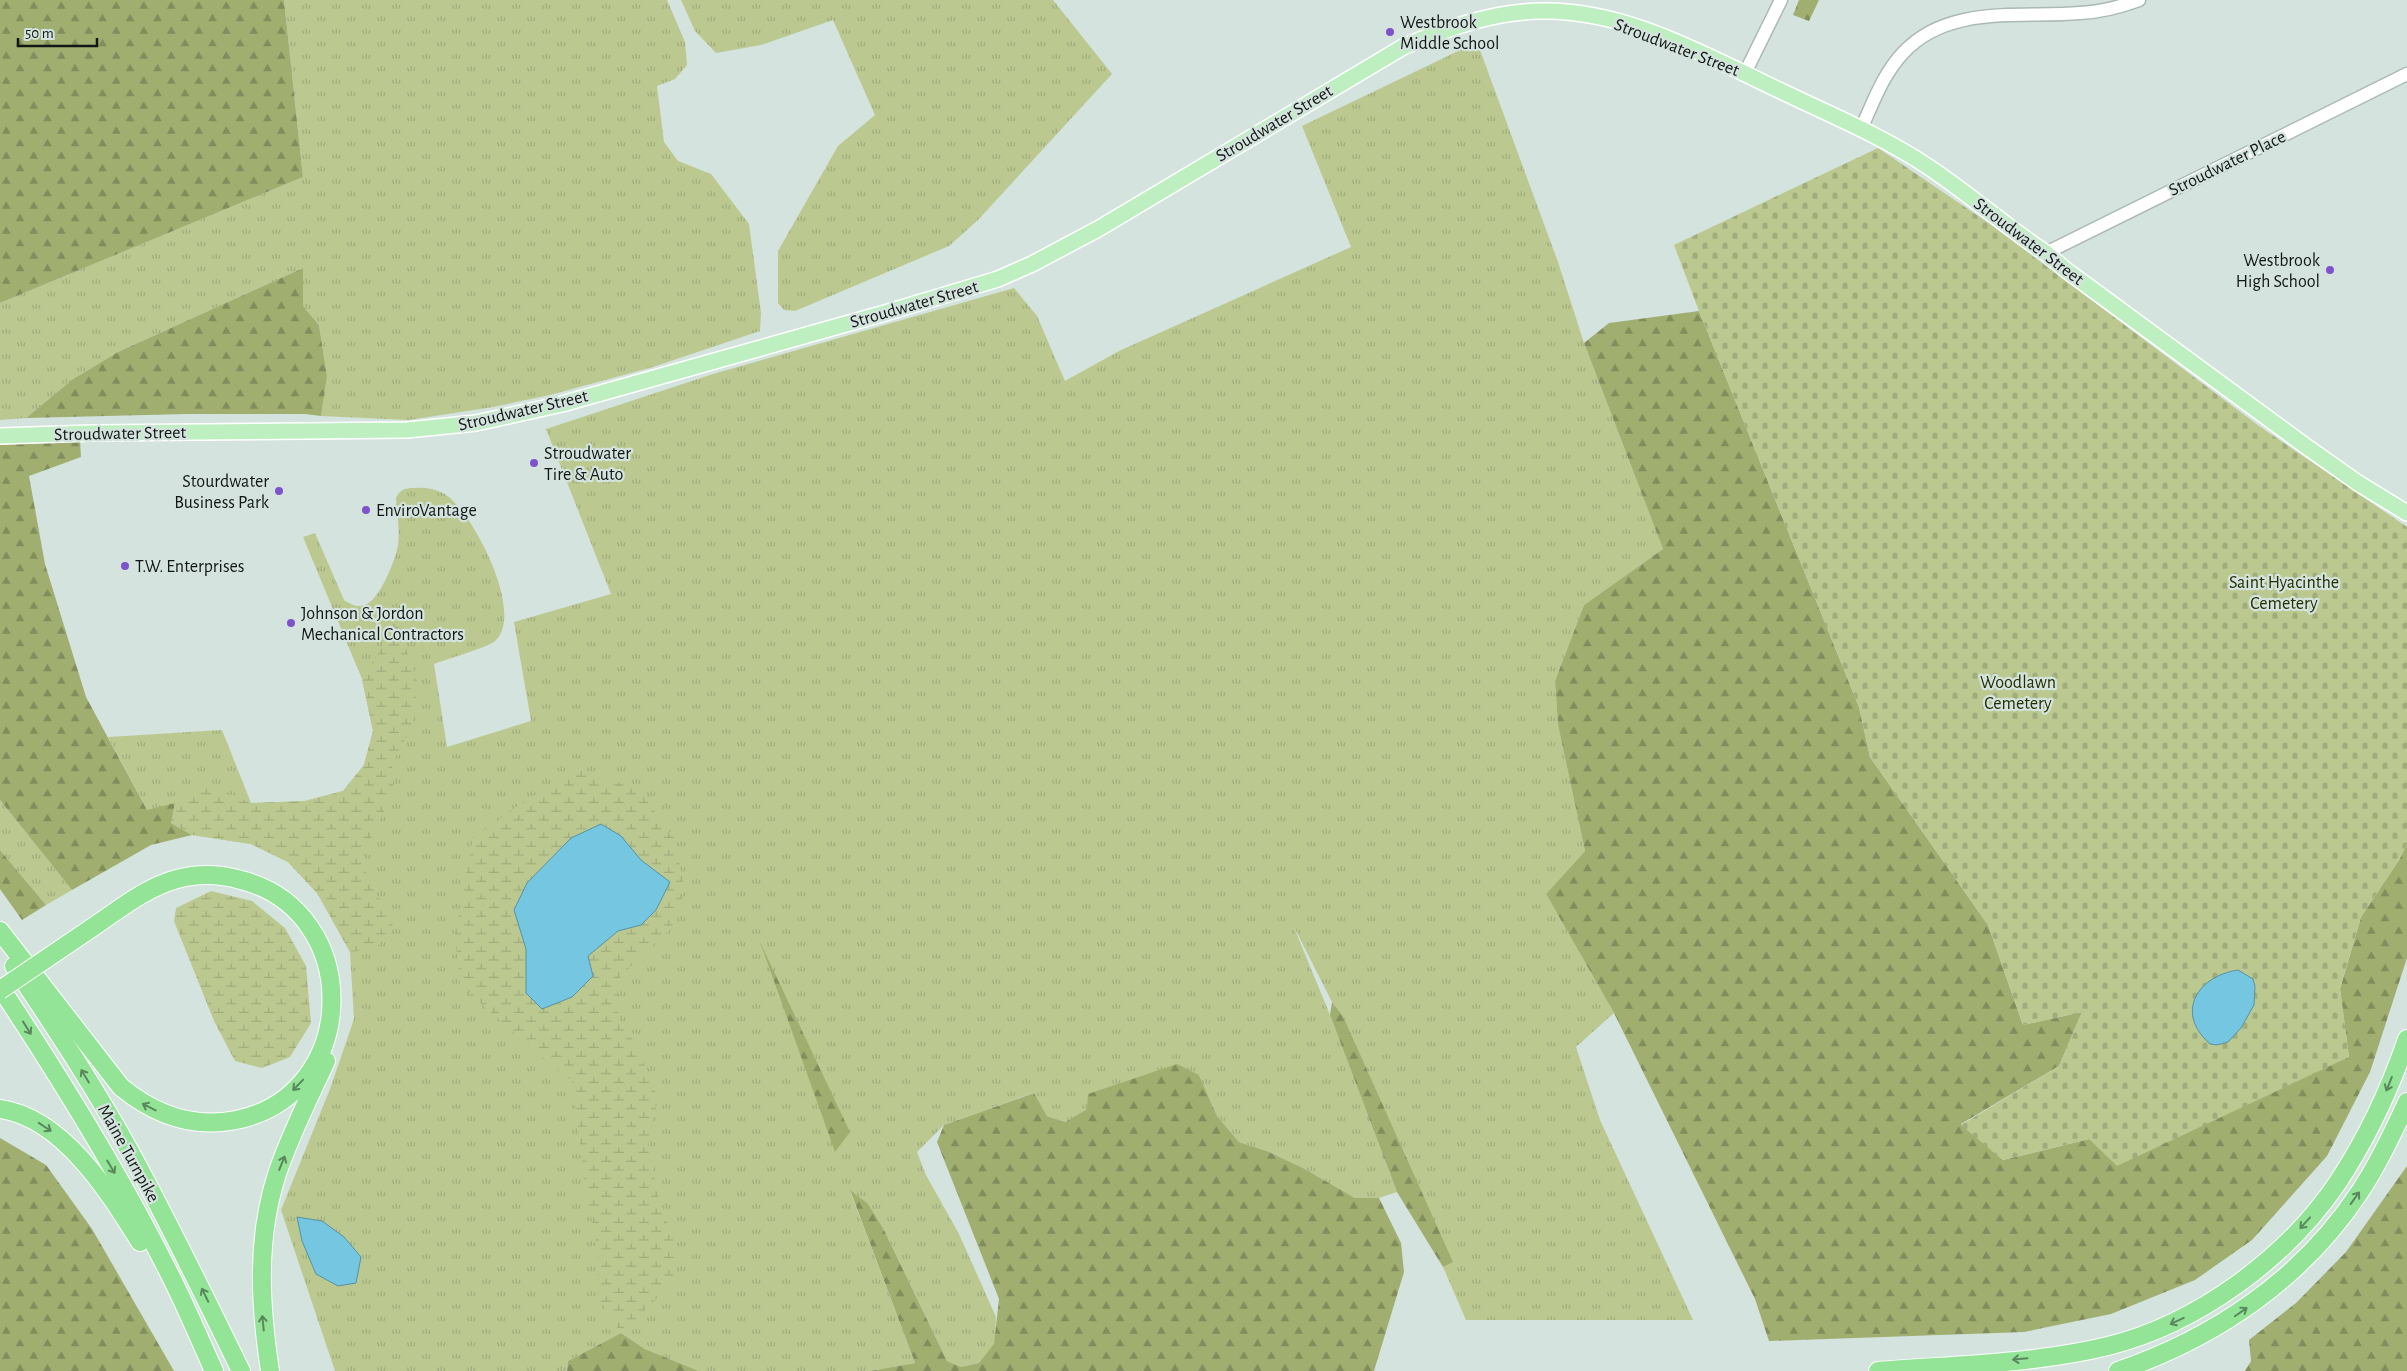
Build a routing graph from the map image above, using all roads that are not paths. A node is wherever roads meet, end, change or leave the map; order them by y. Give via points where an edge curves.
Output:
1 (1781, 0) edge
2 (2139, 0) edge
3 (1745, 73) junction
4 (2407, 74) edge
5 (1860, 129) junction
6 (2046, 253) junction
7 (0, 436) edge
8 (2407, 513) edge
9 (93, 922) junction
10 (0, 931) edge
11 (0, 945) edge
12 (0, 979) edge
13 (0, 989) edge
14 (2407, 1039) edge
15 (2407, 1102) edge
16 (0, 1109) edge
17 (214, 1370) edge
18 (241, 1371) edge
19 (270, 1371) edge
20 (1878, 1371) edge
21 (2118, 1371) edge

1 - 3 street
2 - 5 street via 2100,11 1970,18 1933,30 1902,53 1882,84
3 - 5 main road, Stroudwater Street
3 - 7 main road, Stroudwater Street via 1631,26 1587,15 1541,11 1475,20 1403,47 1098,229 1032,264 998,279 886,313 562,404 447,427
4 - 6 street, Stroudwater Place
5 - 6 main road, Stroudwater Street via 1928,167
6 - 8 main road, Stroudwater Street via 2307,447
9 -> 10 highway via 152,888 188,876 226,876 251,882 284,900 303,918 317,939 327,962 332,987 329,1031 310,1071 284,1098 251,1116 226,1122 207,1122 163,1114 141,1103 121,1087
9 - 12 highway
9 - 13 highway, bridge
19 -> 9 highway via 261,1298 266,1223 277,1174 336,1033 340,996 334,958 317,924 291,896 270,882 235,869 197,867 160,875 138,887
18 -> 11 highway, Maine Turnpike via 189,1262 132,1155 67,1046
13 -> 17 highway, Maine Turnpike via 55,1072 119,1180 168,1272
14 -> 20 highway via 2374,1120 2338,1182 2317,1210 2244,1279 2187,1316 2108,1346 2036,1358
21 -> 15 highway via 2189,1342 2222,1324 2293,1270 2336,1224 2359,1193
16 -> 17 highway via 33,1119 54,1133 90,1170 148,1254

